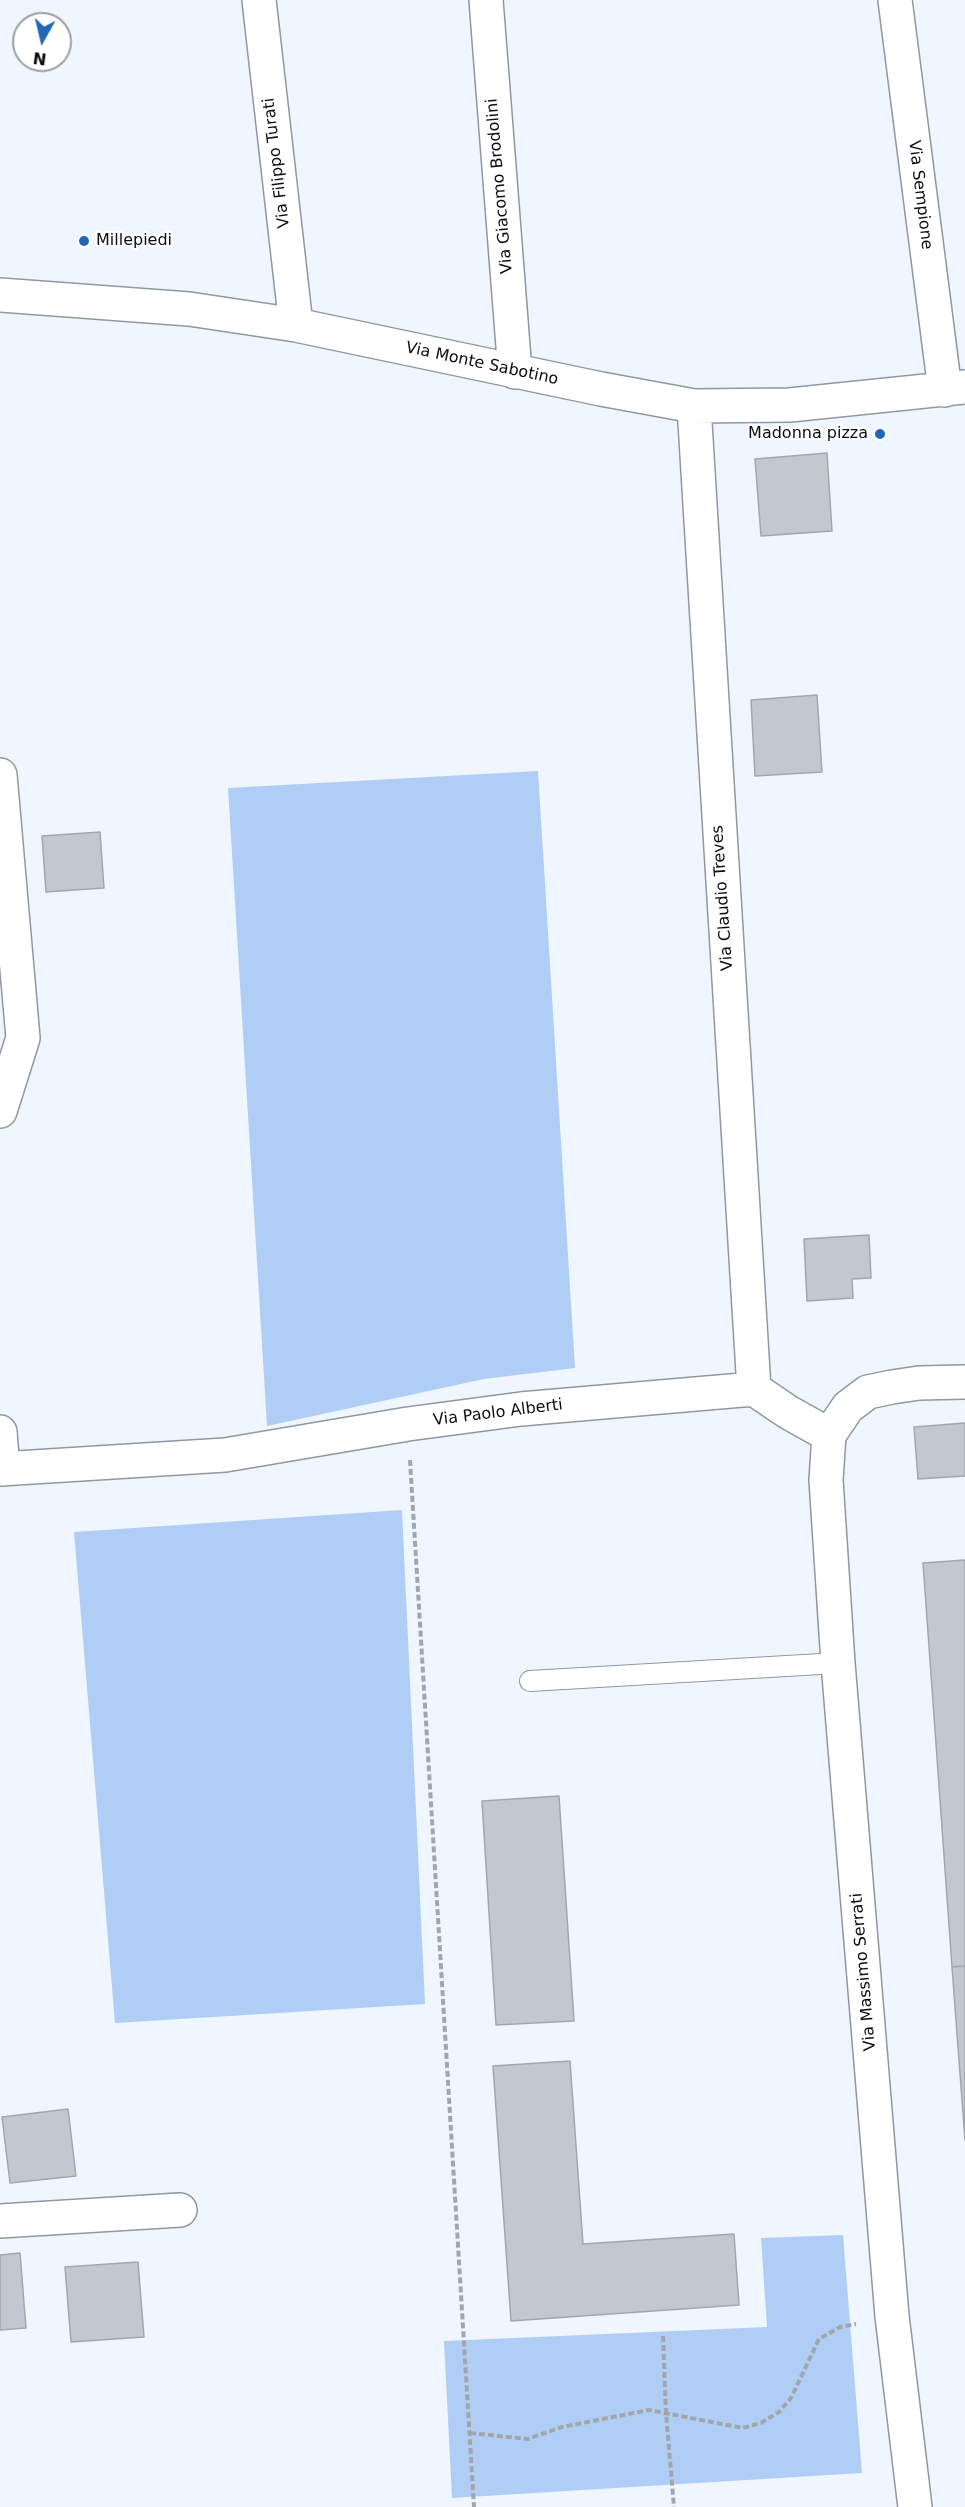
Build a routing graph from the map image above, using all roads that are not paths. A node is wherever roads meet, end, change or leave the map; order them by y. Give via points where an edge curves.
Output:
1 (259, 0) edge
2 (486, 0) edge
3 (895, 0) edge
4 (0, 295) edge
5 (296, 325) junction
6 (515, 372) junction
7 (955, 388) edge
8 (694, 406) junction
9 (0, 775) edge
10 (0, 1111) edge
11 (965, 1382) edge
12 (754, 1389) junction
13 (0, 1432) edge
14 (829, 1435) junction
15 (1, 1469) edge
16 (838, 1663) junction
17 (530, 1681) dead end
18 (180, 2210) dead end
19 (0, 2221) edge
20 (915, 2507) edge

1 - 5 street, Via Filippo Turati
2 - 6 street, Via Giacomo Brodolini
3 - 7 street, Via Sempione
4 - 5 street, Via Monte Sabotino via 189,309
5 - 6 street, Via Monte Sabotino
6 - 8 street, Via Monte Sabotino
7 - 8 street, Via Monte Sabotino via 790,405
8 - 12 street, Via Claudio Treves
9 - 10 street via 23,1038
11 - 14 street via 919,1383 868,1392 848,1407
12 - 14 street
12 - 15 street, Via Paolo Alberti via 521,1409 225,1455
13 - 15 street
14 - 16 street, Via Massimo Serrati via 826,1479
16 - 17 lane
16 - 20 street, Via Massimo Serrati via 892,2316
18 - 19 street

